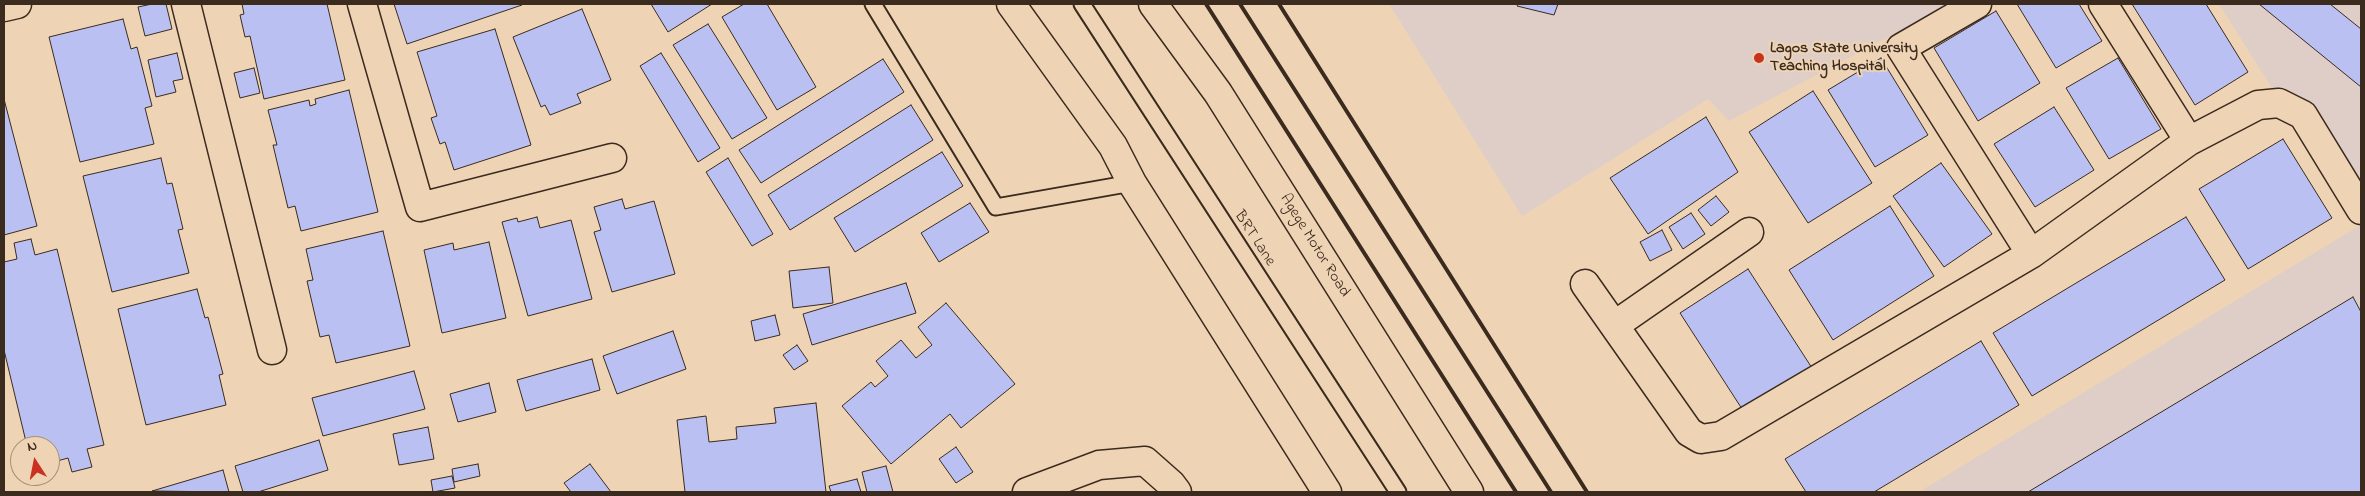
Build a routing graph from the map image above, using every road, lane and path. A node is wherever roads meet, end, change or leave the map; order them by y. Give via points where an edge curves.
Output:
1 (16, 4) edge
2 (186, 4) edge
3 (362, 4) edge
4 (873, 4) edge
5 (1011, 4) edge
6 (1082, 4) edge
7 (1153, 4) edge
8 (1977, 4) edge
9 (2103, 4) edge
10 (4, 7) edge
11 (2189, 141) junction
12 (612, 158) dead end
13 (1132, 183) junction
14 (2361, 210) edge
15 (1749, 232) dead end
16 (2031, 254) junction
17 (1585, 284) dead end
18 (1615, 325) junction
19 (272, 350) dead end
20 (1027, 492) edge
21 (1176, 492) edge
22 (1326, 492) edge
23 (1398, 492) edge
24 (1470, 492) edge

1 - 10 main road
2 - 19 main road
3 - 12 main road via 420,207
4 - 13 lane via 996,207
5 - 13 main road via 1113,146
6 - 23 lane, BRT Lane
7 - 24 main road, Agege Motor Road via 1218,94
8 - 16 main road via 1900,48
9 - 11 main road
11 - 14 main road via 2258,105 2279,103 2303,115
11 - 16 main road
13 - 22 main road
15 - 18 main road
16 - 18 main road via 1720,436 1701,438 1689,432
17 - 18 main road
20 - 21 main road via 1099,465 1145,461

